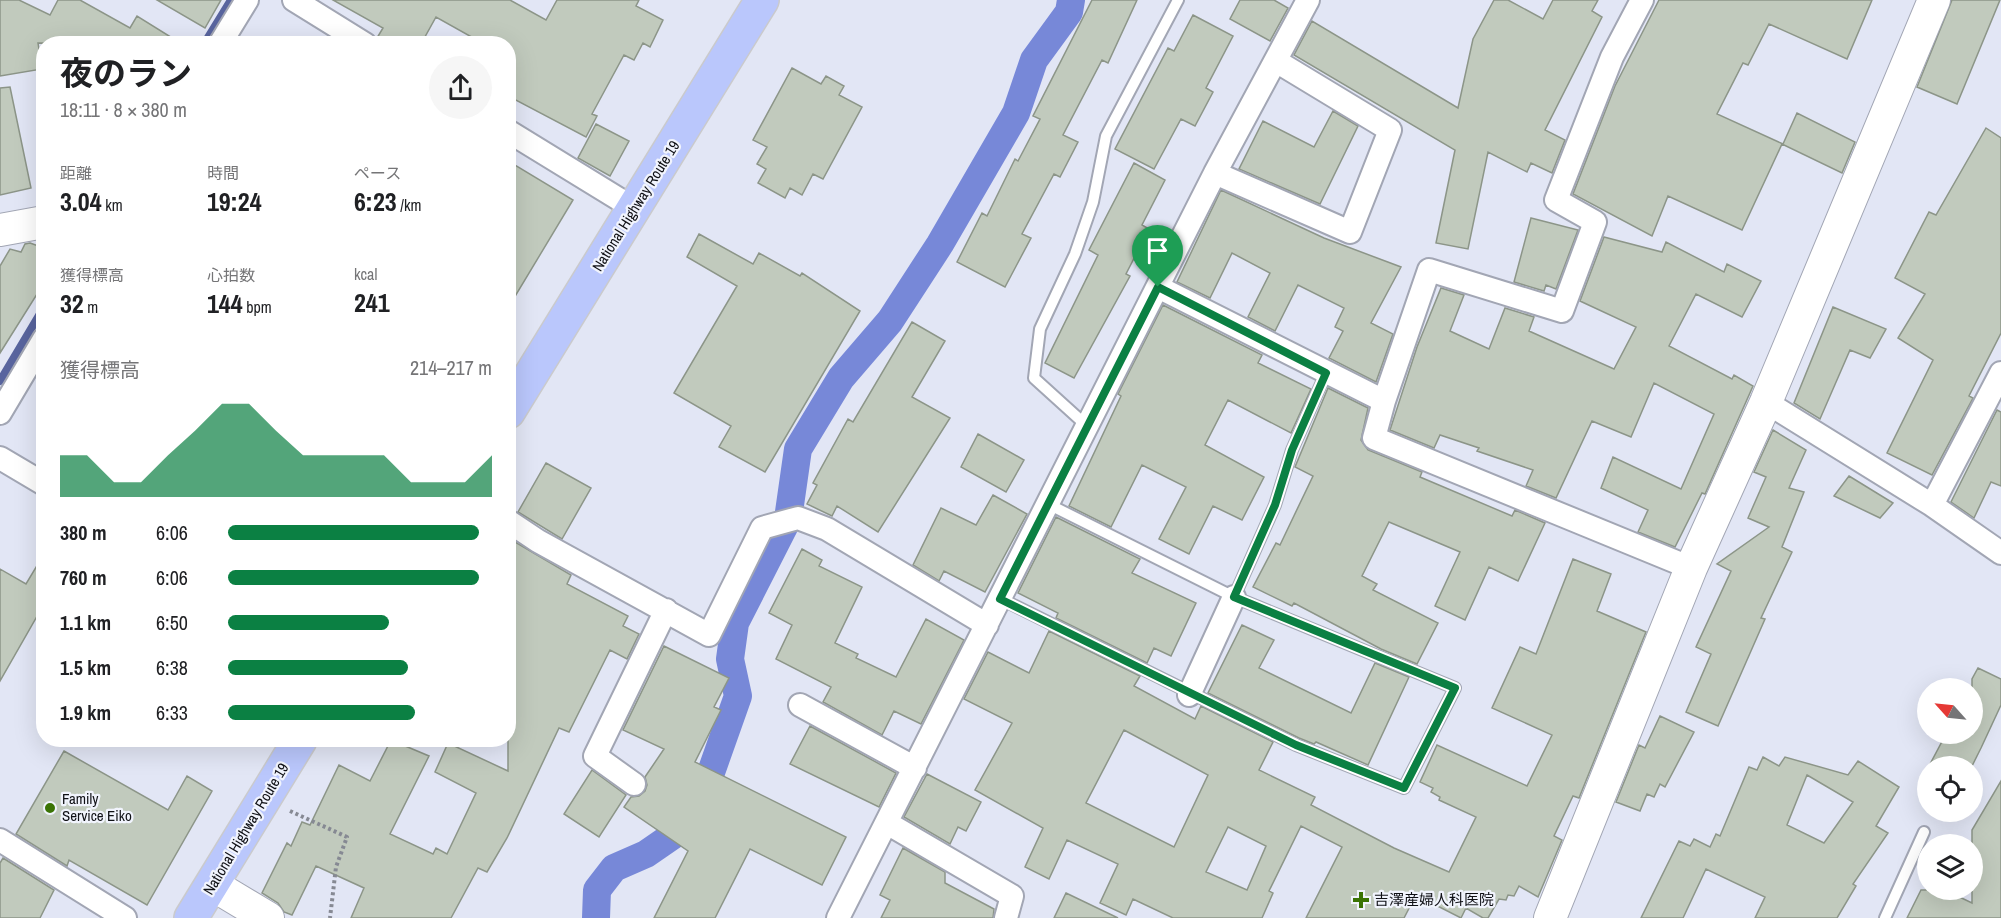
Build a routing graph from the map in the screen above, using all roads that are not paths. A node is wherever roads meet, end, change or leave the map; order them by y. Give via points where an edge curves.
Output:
1 (247, 0) edge
2 (294, 0) edge
3 (1178, 0) edge
4 (1308, 0) edge
5 (1642, 0) edge
6 (1934, 0) edge
7 (761, 1) edge
8 (225, 36) edge
9 (352, 36) edge
10 (1276, 61) junction
11 (516, 137) edge
12 (1215, 172) junction
13 (635, 209) junction
14 (36, 223) edge
15 (0, 230) edge
16 (1158, 287) junction
17 (36, 352) edge
18 (1326, 373) junction
19 (2001, 373) edge
20 (516, 399) edge
21 (1384, 402) junction
22 (1766, 402) junction
23 (0, 413) edge
24 (1088, 426) junction
25 (0, 458) edge
26 (36, 479) edge
27 (1048, 504) junction
28 (1932, 505) junction
29 (516, 526) edge
30 (2001, 553) edge
31 (1691, 568) junction
32 (1234, 597) junction
33 (1000, 599) junction
34 (666, 610) junction
35 (987, 625) junction
36 (1189, 695) junction
37 (800, 705) dead end
38 (296, 747) edge
39 (915, 768) junction
40 (634, 784) dead end
41 (887, 823) junction
42 (1924, 832) dead end
43 (0, 840) edge
44 (213, 885) junction
45 (125, 918) edge
46 (191, 918) edge
47 (268, 918) edge
48 (838, 918) edge
49 (1006, 918) edge
50 (1550, 918) edge
51 (1885, 918) edge

1 - 8 street
2 - 9 street
3 - 24 lane via 1106,136 1093,202 1075,254 1040,329 1034,378
4 - 10 street
5 - 21 street via 1612,57 1556,200 1595,222 1562,311 1429,270
6 - 22 street
7 - 13 highway, National Highway Route 19
10 - 12 street
10 - 12 street via 1390,130 1350,232
11 - 13 street
12 - 16 street
13 - 20 highway, National Highway Route 19
14 - 15 street
16 - 18 street
16 - 24 street
17 - 23 street
18 - 21 street
18 - 32 lane
19 - 28 street
21 - 31 street via 1374,438
22 - 28 street
22 - 31 street
24 - 27 street
25 - 26 street
27 - 32 lane
27 - 33 street
28 - 30 street
29 - 34 street
31 - 50 street
32 - 36 street
32 - 36 lane via 1455,688 1404,788 1296,745
33 - 35 street
33 - 36 lane
34 - 35 street via 709,634 762,528 789,520 827,529
34 - 40 street via 595,756
35 - 39 street
37 - 39 street
38 - 44 highway, National Highway Route 19
39 - 41 street
41 - 48 street
41 - 49 street via 1012,896
42 - 51 lane
43 - 45 street
44 - 46 highway, National Highway Route 19
44 - 47 street

